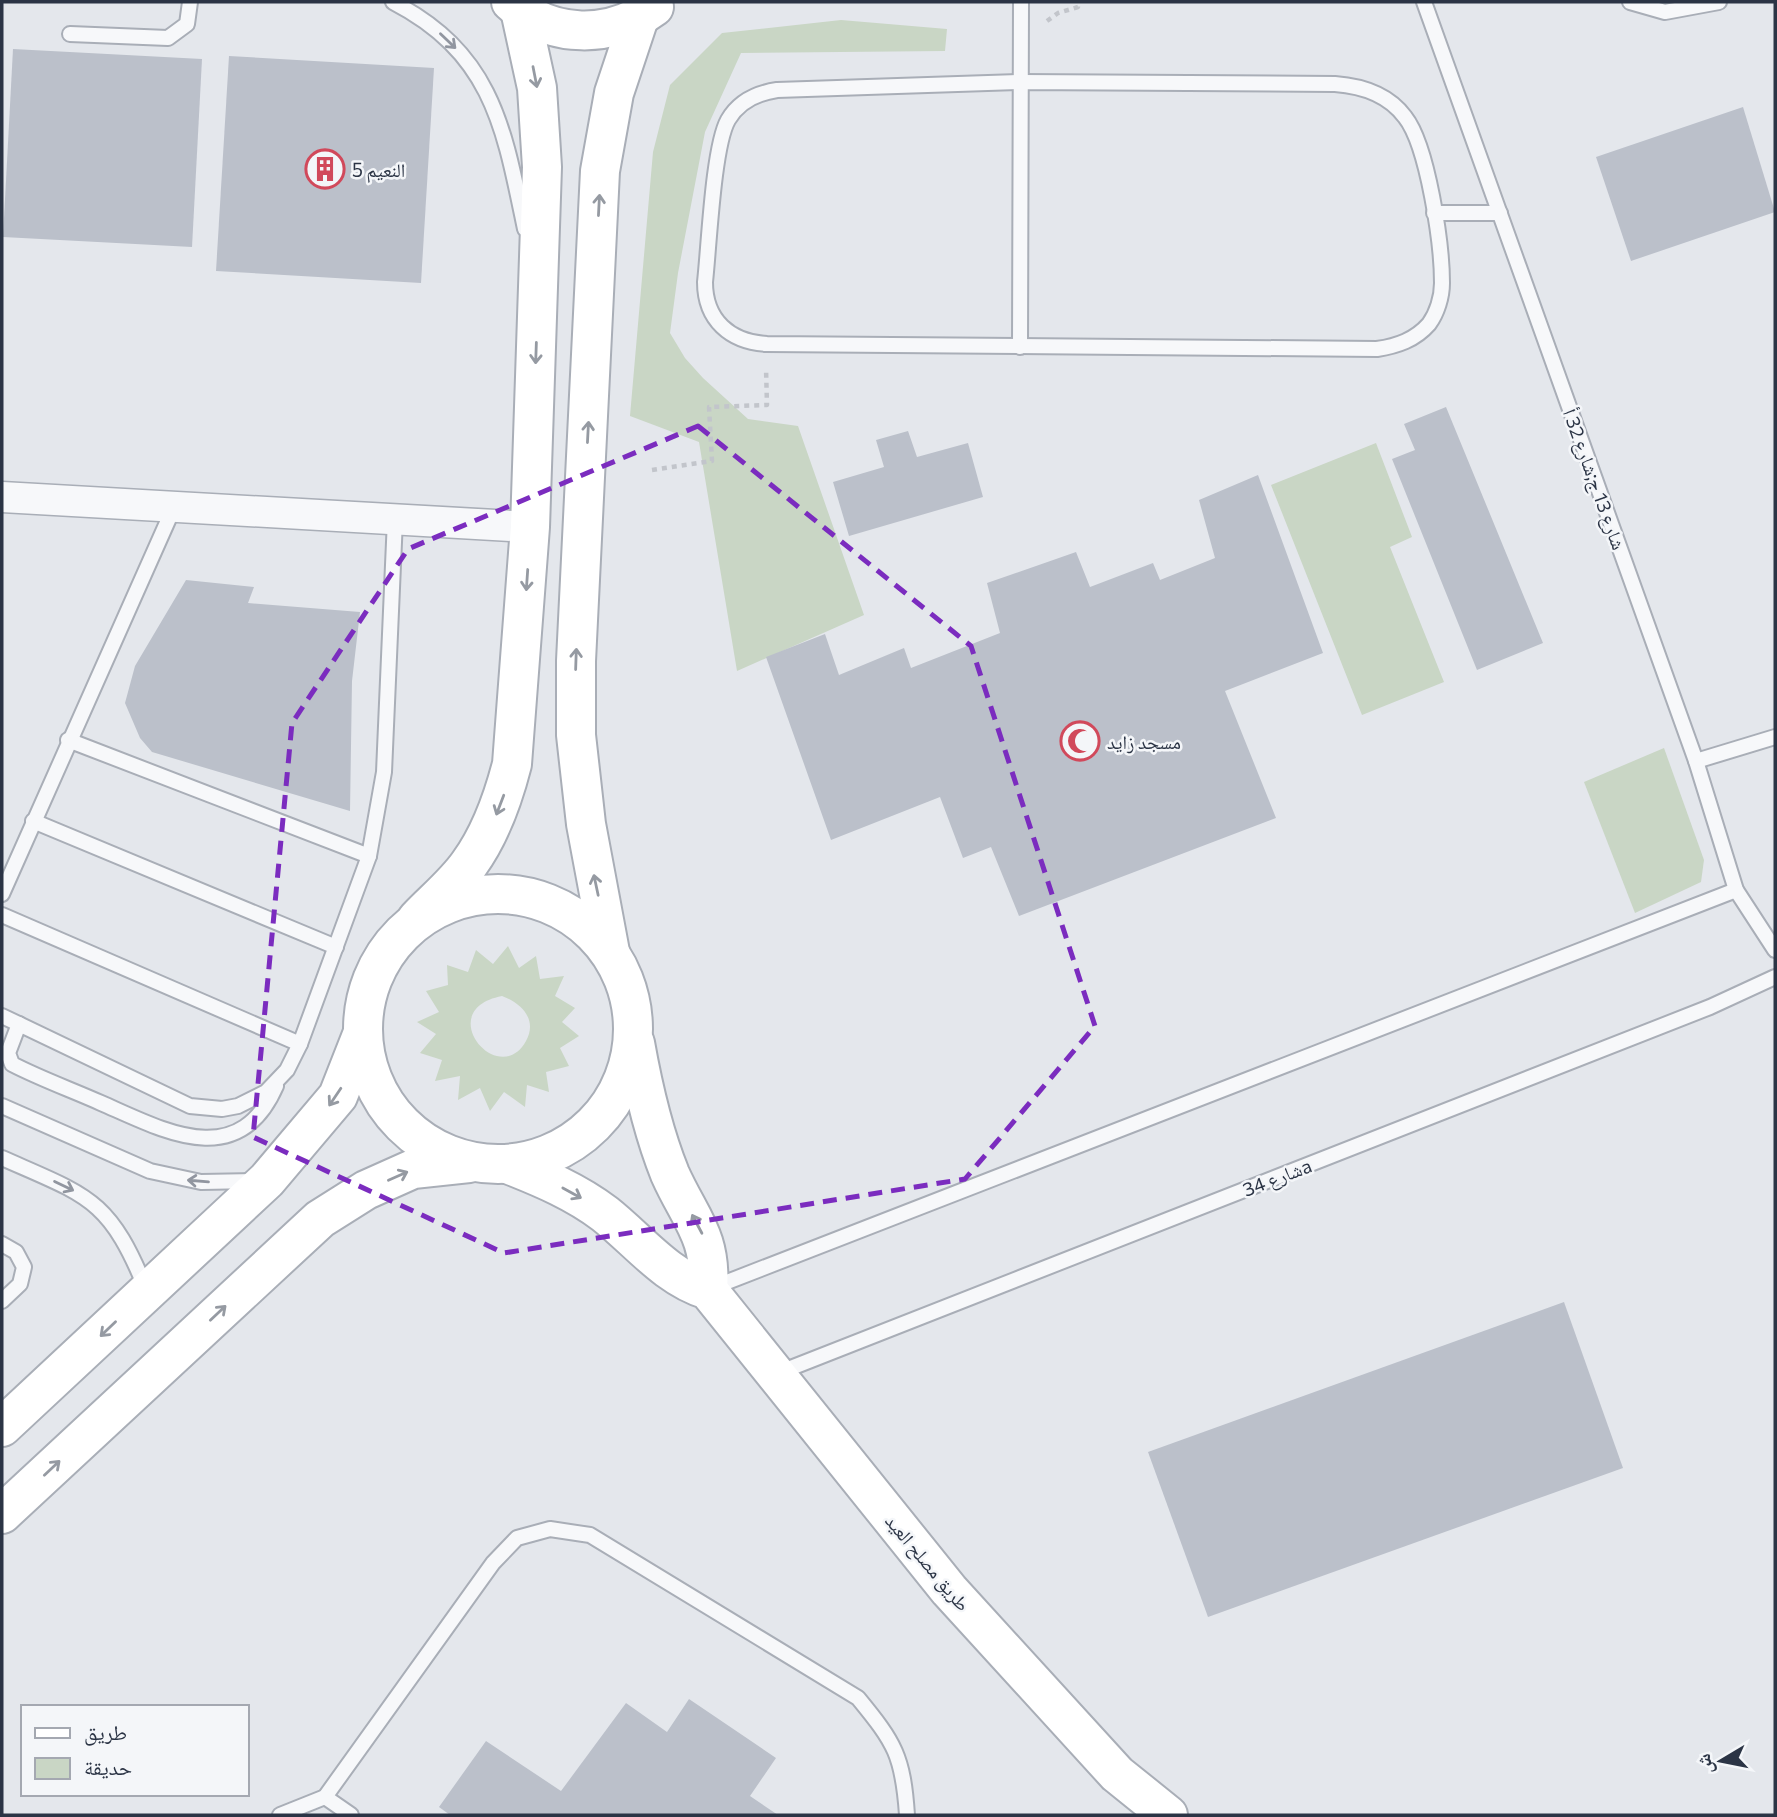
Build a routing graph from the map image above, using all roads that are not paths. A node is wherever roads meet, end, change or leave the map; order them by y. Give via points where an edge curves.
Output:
1 (190, 2) edge
2 (393, 2) edge
3 (1021, 2) edge
4 (1424, 2) edge
5 (1630, 2) edge
6 (1719, 2) edge
7 (516, 6) edge
8 (650, 10) edge
9 (70, 34) dead end
10 (1020, 82) junction
11 (1434, 213) junction
12 (1500, 213) junction
13 (538, 293) junction
14 (1020, 347) junction
15 (2, 497) edge
16 (174, 507) junction
17 (395, 519) junction
18 (530, 527) junction
19 (1775, 737) edge
20 (68, 740) junction
21 (1696, 761) junction
22 (33, 821) junction
23 (369, 856) junction
24 (1736, 890) junction
25 (2, 894) edge
26 (2, 915) edge
27 (417, 919) junction
28 (336, 947) junction
29 (1775, 950) edge
30 (610, 952) junction
31 (1775, 977) edge
32 (2, 1016) edge
33 (19, 1024) junction
34 (362, 1035) junction
35 (634, 1036) junction
36 (300, 1044) junction
37 (278, 1082) junction
38 (2, 1106) edge
39 (2, 1158) edge
40 (492, 1164) junction
41 (267, 1180) junction
42 (2, 1244) edge
43 (708, 1290) junction
44 (147, 1292) junction
45 (2, 1301) edge
46 (777, 1374) junction
47 (2, 1427) edge
48 (2, 1514) edge
49 (325, 1797) junction
50 (280, 1815) edge
51 (351, 1815) edge
52 (908, 1815) edge
53 (1168, 1815) edge

1 - 9 lane via 187,24 168,38
2 -> 13 lane via 454,46 487,90 507,142
3 - 10 lane
4 - 12 lane, شارع 13 ج;شارع 32 أ
5 - 6 lane via 1665,12
7 - 8 street via 542,22 591,31 616,27
7 -> 13 street via 537,88 541,127
30 -> 8 street via 580,780 576,661 600,171 614,93
10 - 11 lane via 1356,86 1392,103 1406,118 1422,155
10 - 14 lane
10 - 14 lane via 777,90 763,92 737,108 722,134 705,296 716,322 726,332 752,343
11 - 12 lane
11 - 14 lane via 1442,284 1438,304 1430,323 1398,346
12 - 21 lane, شارع 13 ج;شارع 32 أ
13 -> 18 street
15 - 16 street
16 - 17 street
16 - 20 lane
17 - 18 street
17 - 23 lane via 384,772
18 -> 27 street via 512,764 505,791 468,866
19 - 21 lane
20 - 22 lane
20 - 23 lane
21 - 24 lane, شارع 13 ج;شارع 32 أ
22 - 25 lane
22 - 28 lane
23 - 28 lane
24 - 29 lane, شارع 13 ج;شارع 32 أ
24 - 43 lane
26 - 36 lane
27 - 30 street via 456,898 499,892 542,899 580,920
27 - 34 street via 386,951 368,991
28 - 36 lane
30 - 35 street via 629,992
31 - 46 lane, شارع 34a via 1710,1007
32 - 33 lane
33 - 37 lane via 190,1106 238,1106
33 - 37 lane via 8,1054 12,1064 176,1136 207,1139 236,1131 262,1111
34 - 40 street, طريق مصلح العيد via 374,1082 385,1104 409,1131 439,1151
34 -> 41 street via 338,1096
35 - 40 street via 626,1074 608,1109 581,1136 547,1156
43 -> 35 street via 710,1272 703,1236 654,1130
36 - 37 lane
41 -> 38 lane via 201,1182 150,1171
39 -> 44 lane via 70,1188 104,1213 129,1248
40 -> 43 street, طريق مصلح العيد via 575,1194 675,1275
48 -> 40 street via 320,1219 414,1169
41 - 44 street
42 - 45 lane via 16,1252 24,1267 20,1284
43 - 46 street, طريق مصلح العيد
44 -> 47 street
46 - 53 street, طريق مصلح العيد via 949,1590 1117,1774
49 - 50 lane
49 - 51 lane
49 - 52 lane via 493,1563 517,1538 550,1529 590,1535 858,1698 887,1732 904,1770

